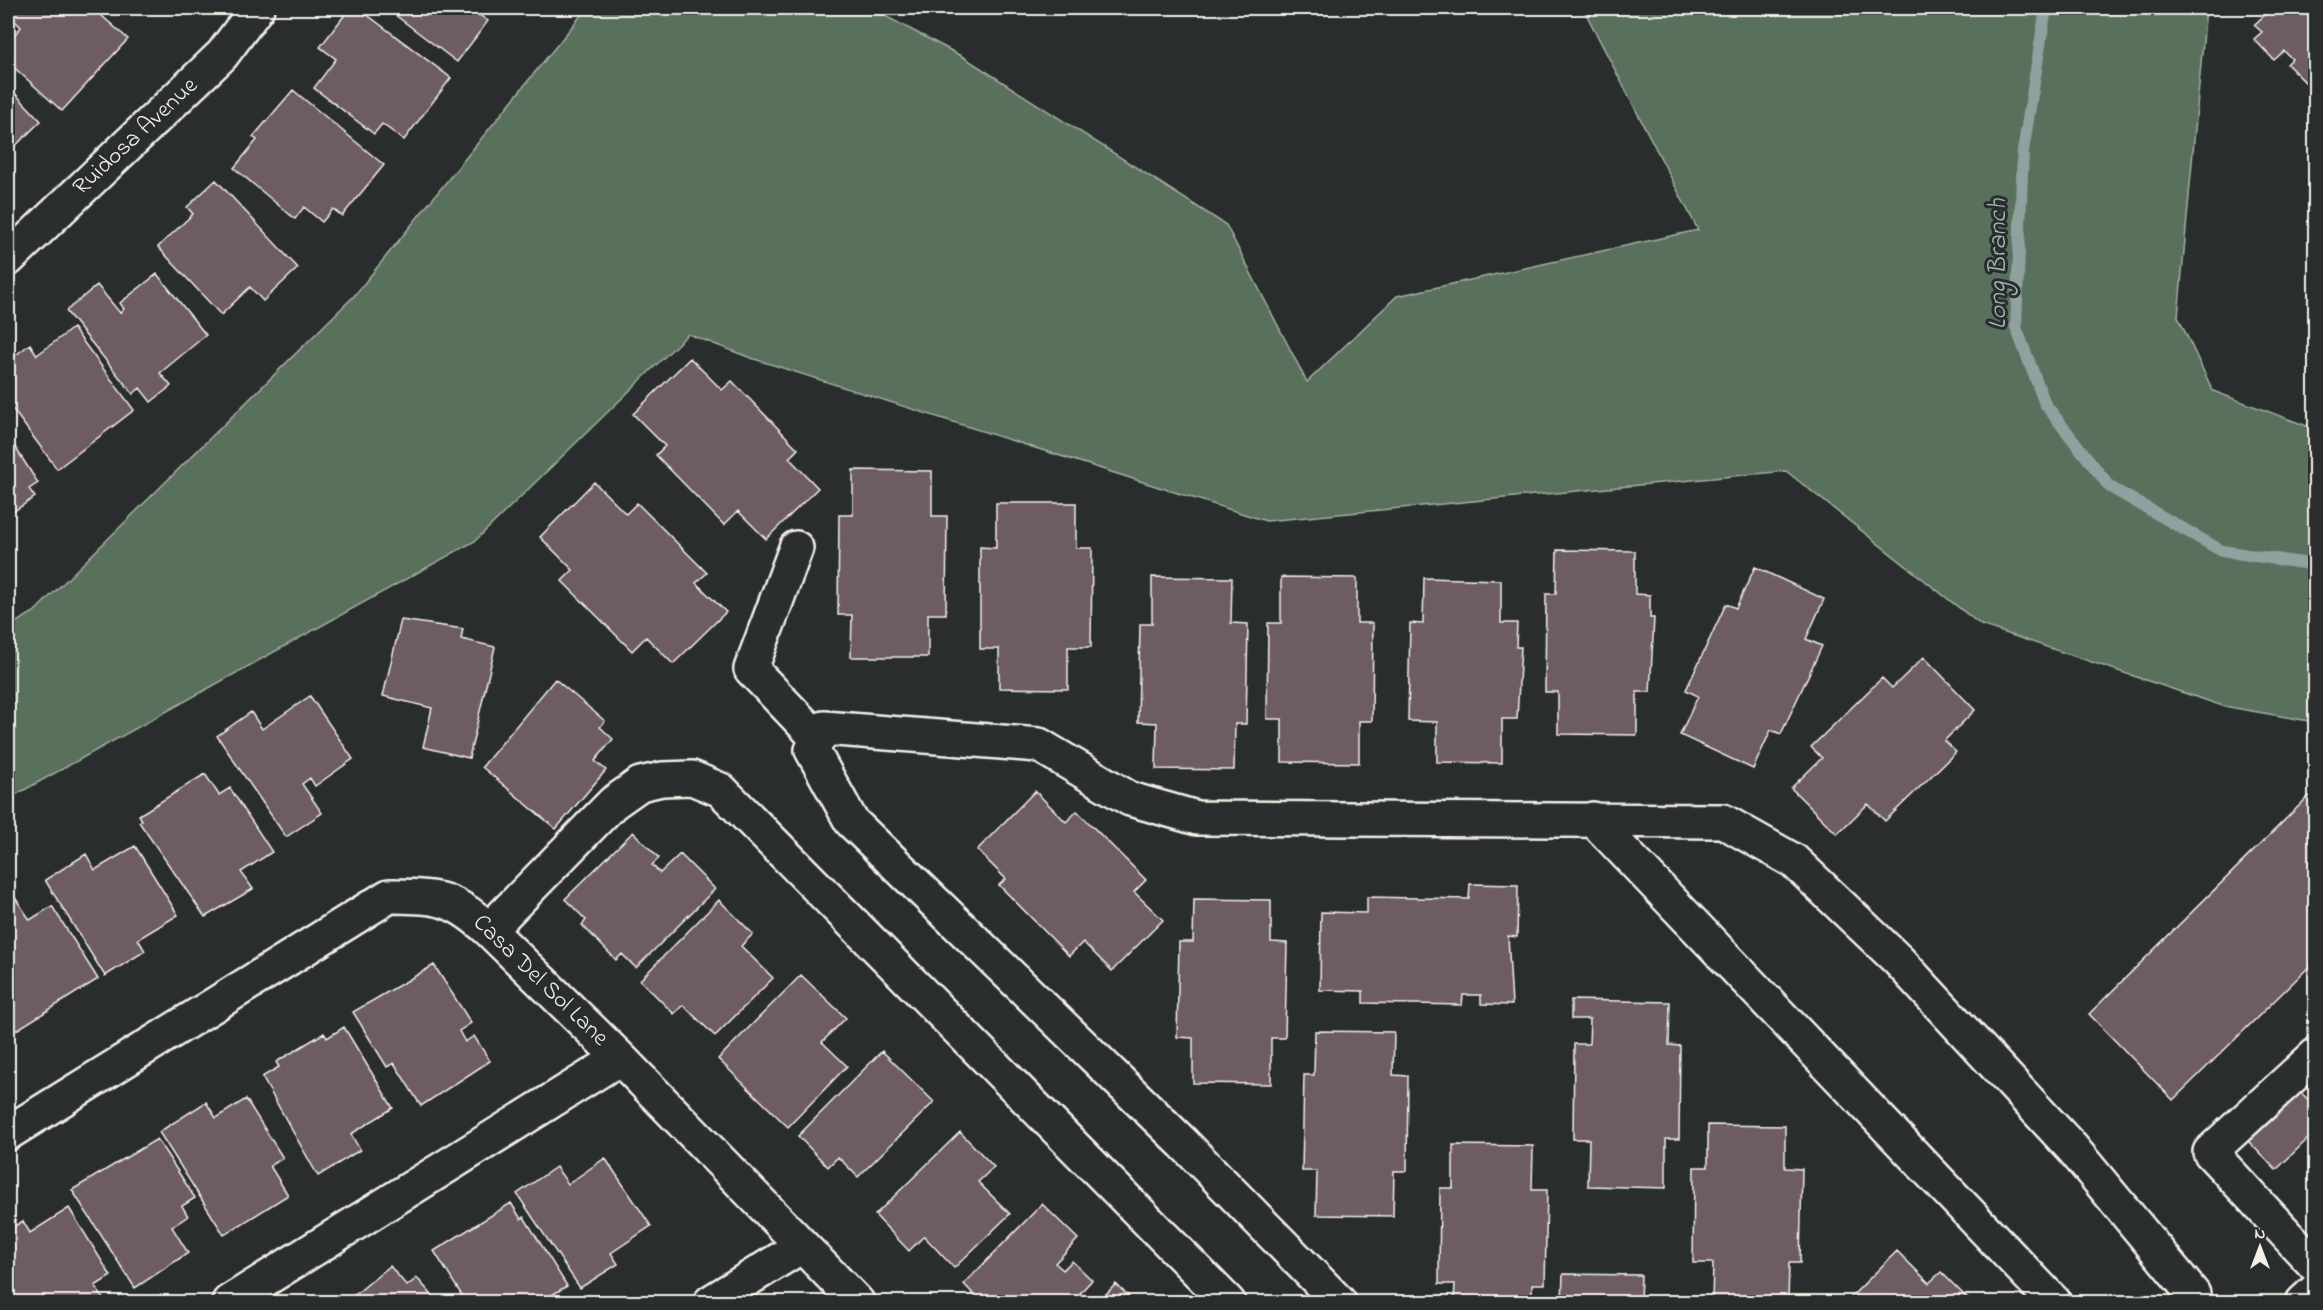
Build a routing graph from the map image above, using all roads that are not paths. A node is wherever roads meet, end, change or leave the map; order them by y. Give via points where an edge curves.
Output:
1 (257, 8) edge
2 (8, 259) edge
3 (796, 548) dead end
4 (818, 739) junction
5 (1593, 819) junction
6 (489, 930) junction
7 (2316, 1054) edge
8 (620, 1058) junction
9 (8, 1133) edge
10 (800, 1247) junction
11 (2316, 1266) edge
12 (2316, 1290) edge
13 (2192, 1300) edge
14 (229, 1302) edge
15 (711, 1302) edge
16 (857, 1302) edge
17 (1228, 1302) edge
18 (1339, 1302) edge
19 (2054, 1302) edge
20 (2303, 1302) edge

1 - 2 street, Ruidosa Avenue via 222,55
3 - 4 street via 751,669
4 - 5 street via 824,728 1039,745 1130,800 1197,818
4 - 18 street via 812,750 851,821 1183,1143
5 - 13 street via 1723,821 1794,861 1898,960 2073,1149
5 - 19 street
6 - 8 street, Casa Del Sol Lane
6 - 9 street, Casa Del Sol Lane via 469,912 436,897 389,896
6 - 17 street via 613,803 640,784 692,778 720,790
7 - 11 street via 2210,1152
8 - 10 street, Casa Del Sol Lane
8 - 14 street
10 - 15 street
10 - 16 street, Casa Del Sol Lane
12 - 20 street

